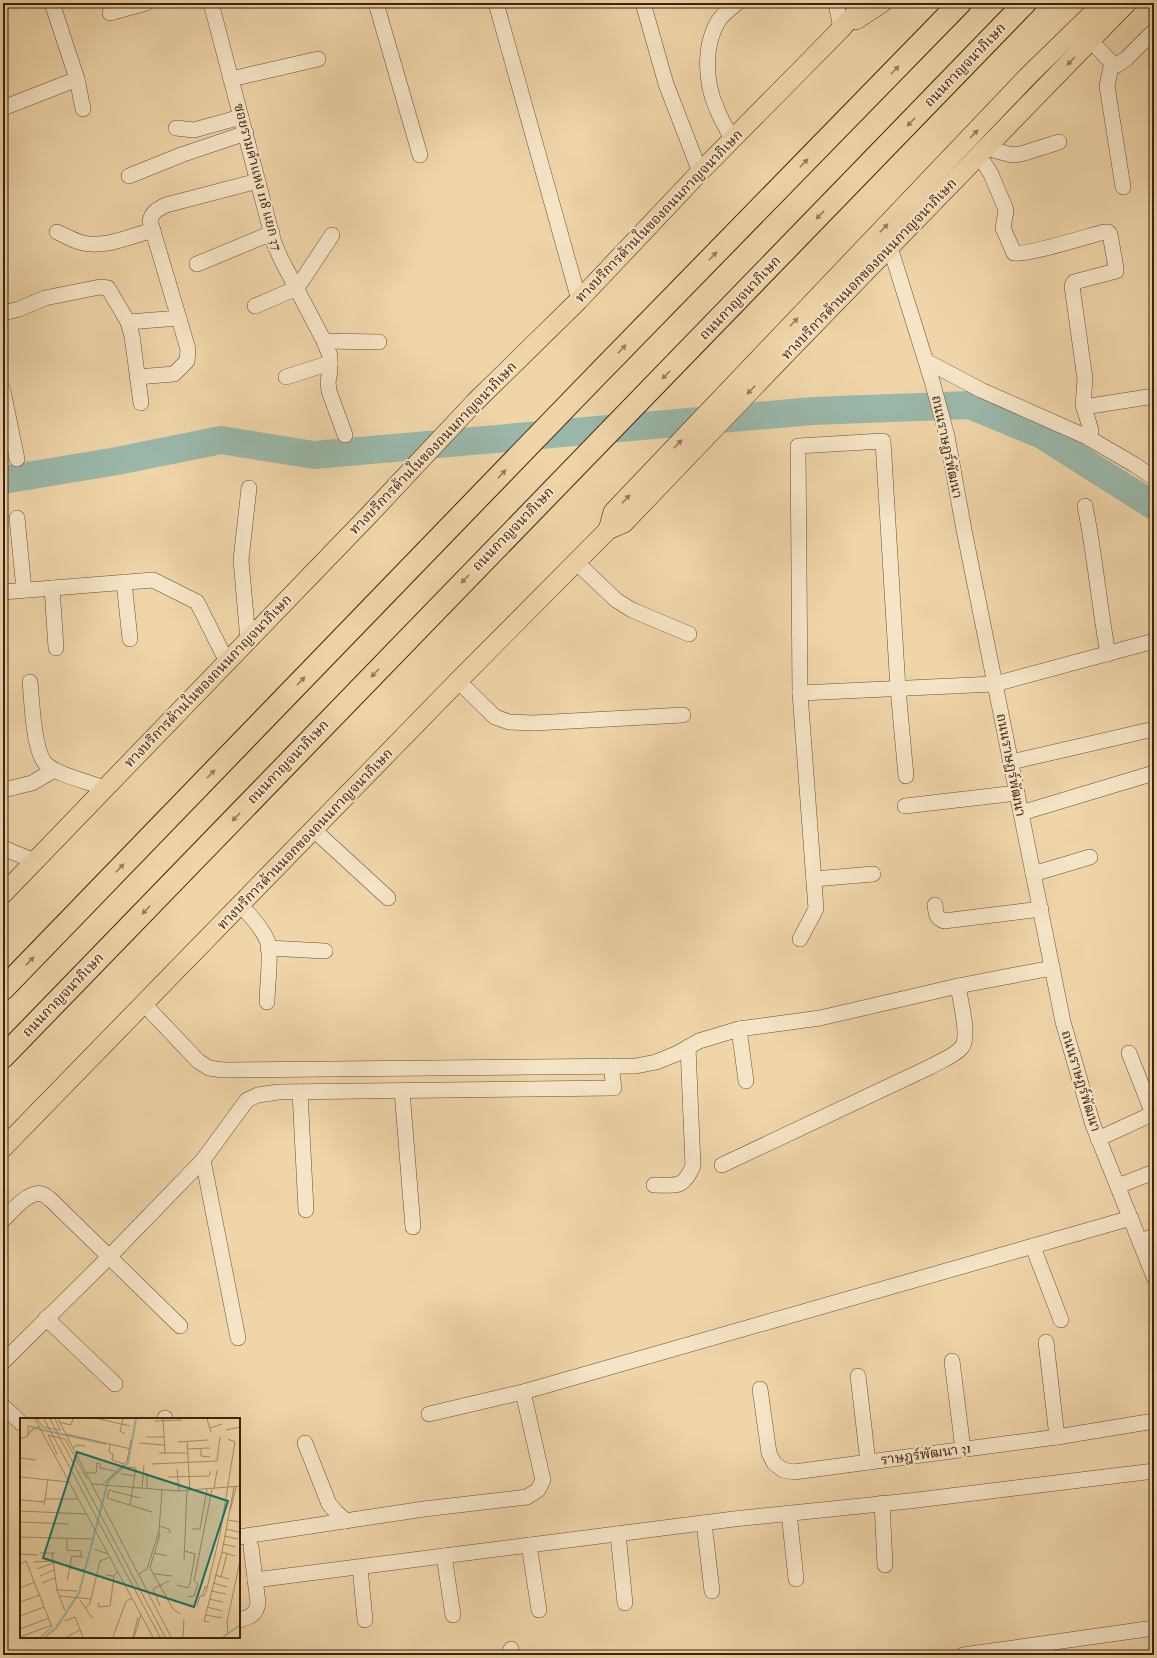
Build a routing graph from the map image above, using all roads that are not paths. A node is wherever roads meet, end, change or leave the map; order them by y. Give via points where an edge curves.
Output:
1 (52, 3) edge
2 (146, 3) edge
3 (211, 3) edge
4 (376, 3) edge
5 (496, 3) edge
6 (643, 3) edge
7 (737, 3) edge
8 (836, 3) edge
9 (864, 3) edge
10 (882, 3) edge
11 (960, 3) edge
12 (1025, 3) edge
13 (1103, 3) edge
14 (1127, 3) edge
15 (110, 13) dead end
16 (841, 29) junction
17 (1154, 31) edge
18 (1091, 41) junction
19 (318, 59) dead end
20 (1112, 63) junction
21 (77, 79) junction
22 (231, 79) junction
23 (3, 108) edge
24 (83, 109) dead end
25 (241, 117) junction
26 (176, 128) dead end
27 (246, 133) junction
28 (732, 139) junction
29 (1059, 142) dead end
30 (983, 151) junction
31 (420, 155) dead end
32 (700, 172) junction
33 (129, 176) dead end
34 (258, 181) junction
35 (1123, 187) dead end
36 (153, 230) junction
37 (57, 232) dead end
38 (272, 233) junction
39 (332, 235) dead end
40 (890, 247) junction
41 (197, 264) dead end
42 (296, 288) junction
43 (579, 300) junction
44 (255, 306) dead end
45 (3, 313) edge
46 (179, 318) junction
47 (128, 322) junction
48 (324, 341) junction
49 (379, 342) dead end
50 (772, 356) junction
51 (926, 362) junction
52 (330, 363) junction
53 (137, 376) junction
54 (286, 377) dead end
55 (3, 391) edge
56 (1154, 396) edge
57 (141, 403) dead end
58 (1084, 408) junction
59 (346, 434) dead end
60 (1088, 438) junction
61 (17, 459) dead end
62 (1154, 478) edge
63 (249, 488) dead end
64 (1085, 506) dead end
65 (16, 518) dead end
66 (576, 562) junction
67 (124, 582) junction
68 (52, 588) junction
69 (24, 590) junction
70 (3, 592) edge
71 (689, 634) dead end
72 (130, 639) dead end
73 (248, 640) junction
74 (1154, 641) edge
75 (56, 648) dead end
76 (1108, 654) junction
77 (227, 662) junction
78 (458, 681) junction
79 (30, 682) dead end
80 (995, 684) junction
81 (898, 689) junction
82 (800, 693) junction
83 (683, 715) dead end
84 (1154, 729) edge
85 (1011, 762) junction
86 (54, 770) junction
87 (1154, 773) edge
88 (906, 776) dead end
89 (104, 788) junction
90 (3, 790) edge
91 (1017, 794) junction
92 (905, 806) dead end
93 (1021, 813) junction
94 (314, 830) junction
95 (3, 848) edge
96 (1090, 858) dead end
97 (34, 861) junction
98 (873, 874) dead end
99 (1033, 874) junction
100 (814, 879) junction
101 (3, 894) edge
102 (388, 898) dead end
103 (241, 905) junction
104 (935, 905) dead end
105 (1040, 909) junction
106 (800, 939) dead end
107 (268, 948) junction
108 (325, 951) dead end
109 (1052, 968) junction
110 (958, 986) junction
111 (3, 989) edge
112 (267, 1002) dead end
113 (144, 1004) junction
114 (739, 1029) junction
115 (688, 1047) junction
116 (1129, 1053) dead end
117 (3, 1058) edge
118 (611, 1066) junction
119 (746, 1081) dead end
120 (402, 1090) junction
121 (300, 1092) junction
122 (1153, 1113) edge
123 (1098, 1138) junction
124 (3, 1148) edge
125 (203, 1160) junction
126 (722, 1165) dead end
127 (1154, 1172) edge
128 (654, 1185) dead end
129 (1118, 1186) junction
130 (306, 1210) dead end
131 (1131, 1218) junction
132 (3, 1220) edge
133 (413, 1227) dead end
134 (1147, 1239) edge
135 (1033, 1247) junction
136 (109, 1257) junction
137 (1154, 1277) edge
138 (46, 1318) junction
139 (1061, 1320) dead end
140 (180, 1326) dead end
141 (238, 1338) dead end
142 (1046, 1342) dead end
143 (952, 1361) dead end
144 (3, 1362) edge
145 (858, 1376) dead end
146 (115, 1384) dead end
147 (760, 1389) dead end
148 (523, 1392) junction
149 (3, 1406) edge
150 (429, 1414) dead end
151 (1154, 1421) edge
152 (20, 1422) edge
153 (1057, 1437) junction
154 (305, 1443) dead end
155 (964, 1449) junction
156 (868, 1462) junction
157 (1154, 1471) edge
158 (882, 1503) junction
159 (789, 1513) junction
160 (346, 1521) junction
161 (704, 1523) junction
162 (618, 1534) junction
163 (240, 1537) edge
164 (529, 1545) junction
165 (251, 1547) dead end
166 (444, 1556) junction
167 (886, 1565) dead end
168 (360, 1567) junction
169 (255, 1580) junction
170 (796, 1580) dead end
171 (712, 1591) dead end
172 (625, 1603) dead end
173 (539, 1610) dead end
174 (453, 1615) dead end
175 (240, 1620) edge
176 (365, 1620) dead end
177 (1154, 1628) edge
178 (963, 1655) edge

1 - 21 street
2 - 15 street
3 - 22 street, ซอยรามคำแหง 118 แยก 37
4 - 31 street
5 - 43 street
6 - 32 street via 666,84
7 - 28 street via 720,20 712,35 707,56 710,91 716,109
8 - 16 street
9 - 16 main road, ทางบริการด้านในของถนนกาญจนาภิเษก
10 - 16 main road
111 -> 11 highway
12 -> 117 highway, ถนนกาญจนาภิเษก
50 -> 13 main road via 1028,76
14 - 18 main road, ทางบริการด้านนอกของถนนกาญจนาภิเษก
16 - 28 main road, ทางบริการด้านในของถนนกาญจนาภิเษก
17 - 20 street via 1122,63
18 - 20 street
18 -> 30 main road, ทางบริการด้านนอกของถนนกาญจนาภิเษก
19 - 22 street
20 - 35 street via 1107,86
21 - 23 street
21 - 24 street
22 - 25 street, ซอยรามคำแหง 118 แยก 37
25 - 26 street via 194,130
25 - 27 street, ซอยรามคำแหง 118 แยก 37
27 - 33 street
27 - 34 street, ซอยรามคำแหง 118 แยก 37
28 - 32 main road, ทางบริการด้านในของถนนกาญจนาภิเษก
29 - 30 street via 1021,154
30 - 40 main road, ทางบริการด้านนอกของถนนกาญจนาภิเษก
30 - 58 street via 1006,207 1003,228 1014,253 1038,250 1104,232 1110,234 1116,271 1074,282 1072,286 1085,379
32 - 43 main road, ทางบริการด้านในของถนนกาญจนาภิเษก
34 - 36 street via 166,205 152,215 150,221
34 - 38 street, ซอยรามคำแหง 118 แยก 37
36 - 37 street via 106,244 84,243
36 - 46 street
38 - 41 street
38 - 42 street, ซอยรามคำแหง 118 แยก 37
39 - 42 street
40 - 50 main road, ทางบริการด้านนอกของถนนกาญจนาภิเษก
40 - 51 street, ถนนราษฏร์พัฒนา
42 - 44 street
42 - 48 street, ซอยรามคำแหง 118 แยก 37
43 - 73 main road, ทางบริการด้านในของถนนกาญจนาภิเษก via 475,402
45 - 47 street via 45,298 100,287 108,288
46 - 47 street
46 - 53 street via 188,349 187,361 174,374
47 - 53 street
48 - 49 street
48 - 52 street, ซอยรามคำแหง 118 แยก 37
50 - 66 main road, ทางบริการด้านนอกของถนนกาญจนาภิเษก via 657,477 613,512 608,530
51 - 60 street
51 - 80 street, ถนนราษฏร์พัฒนา via 947,436
52 - 54 street
52 - 59 street, ซอยรามคำแหง 118 แยก 37 via 329,391
53 - 57 street
55 - 61 street
56 - 58 street
58 - 60 street via 1091,428
60 - 62 street
63 - 73 street via 241,560
64 - 76 street via 1094,548
65 - 69 street
66 - 71 street via 616,600 632,610
66 - 78 main road, ทางบริการด้านนอกของถนนกาญจนาภิเษก
67 - 68 street
67 - 72 street
67 - 77 street via 153,580 197,602
68 - 69 street
68 - 75 street
69 - 70 street
73 - 77 main road, ทางบริการด้านในของถนนกาญจนาภิเษก
74 - 76 street
76 - 80 street
77 - 89 main road, ทางบริการด้านในของถนนกาญจนาภิเษก
78 - 83 street via 495,717 509,722 534,723
78 - 94 main road, ทางบริการด้านนอกของถนนกาญจนาภิเษก
79 - 86 street via 39,755 46,765
80 - 81 street
80 - 85 street, ถนนราษฏร์พัฒนา
81 - 82 street
81 - 82 street via 883,441 798,446
81 - 88 street
82 - 100 street
84 - 85 street
85 - 91 street, ถนนราษฏร์พัฒนา
86 - 89 street
86 - 90 street via 32,783
87 - 93 street
89 - 97 main road, ทางบริการด้านในของถนนกาญจนาภิเษก
91 - 92 street
91 - 93 street, ถนนราษฏร์พัฒนา
93 - 99 street, ถนนราษฏร์พัฒนา
94 - 102 street
94 - 103 main road, ทางบริการด้านนอกของถนนกาญจนาภิเษก
95 - 97 street
96 - 99 street
97 - 101 main road, ทางบริการด้านในของถนนกาญจนาภิเษก
98 - 100 street
99 - 105 street, ถนนราษฏร์พัฒนา
100 - 106 street via 816,908
103 - 107 street via 261,928 268,941
103 - 113 main road, ทางบริการด้านนอกของถนนกาญจนาภิเษก
104 - 105 street via 936,914 944,921
105 - 109 street, ถนนราษฏร์พัฒนา
107 - 108 street
107 - 112 street
109 - 110 street
109 - 123 street, ถนนราษฏร์พัฒนา via 1063,1022
110 - 114 street via 820,1018
110 - 126 street via 966,1037 962,1047 955,1053
113 - 118 street via 198,1061 209,1068 223,1070
113 - 124 main road, ทางบริการด้านนอกของถนนกาญจนาภิเษก
114 - 115 street
114 - 119 street
115 - 118 street via 656,1062 636,1066
115 - 128 street via 692,1166 683,1182 676,1185
116 - 122 street
118 - 120 street via 614,1088
120 - 121 street
120 - 133 street
121 - 125 street via 258,1095 248,1100
121 - 130 street
122 - 123 street
123 - 129 street, ถนนราษฏร์พัฒนา
125 - 136 street
125 - 141 street
127 - 129 street
129 - 131 street, ถนนราษฏร์พัฒนา
131 - 134 street, ถนนราษฏร์พัฒนา
131 - 135 street
132 - 136 street via 22,1201 33,1194 42,1194
134 - 137 street, ถนนราษฏร์พัฒนา
135 - 139 street
135 - 148 street
136 - 138 street
136 - 140 street
138 - 144 street
138 - 146 street
142 - 153 street
143 - 155 street
145 - 156 street
147 - 156 street, ราษฎร์พัฒนา 31 via 769,1453 774,1463 782,1470 794,1472
148 - 150 street
148 - 160 street via 543,1480 538,1490 527,1497
149 - 152 street
151 - 153 street, ราษฎร์พัฒนา 31
153 - 155 street, ราษฎร์พัฒนา 31
154 - 160 street via 329,1504
155 - 156 street, ราษฎร์พัฒนา 31
157 - 158 street
158 - 159 street
158 - 167 street
159 - 161 street
159 - 170 street
160 - 163 street
161 - 162 street
161 - 171 street
162 - 164 street
162 - 172 street
164 - 166 street
164 - 173 street
165 - 169 street
166 - 168 street
166 - 174 street
168 - 169 street
168 - 176 street
169 - 175 street via 257,1611 253,1616
177 - 178 street

